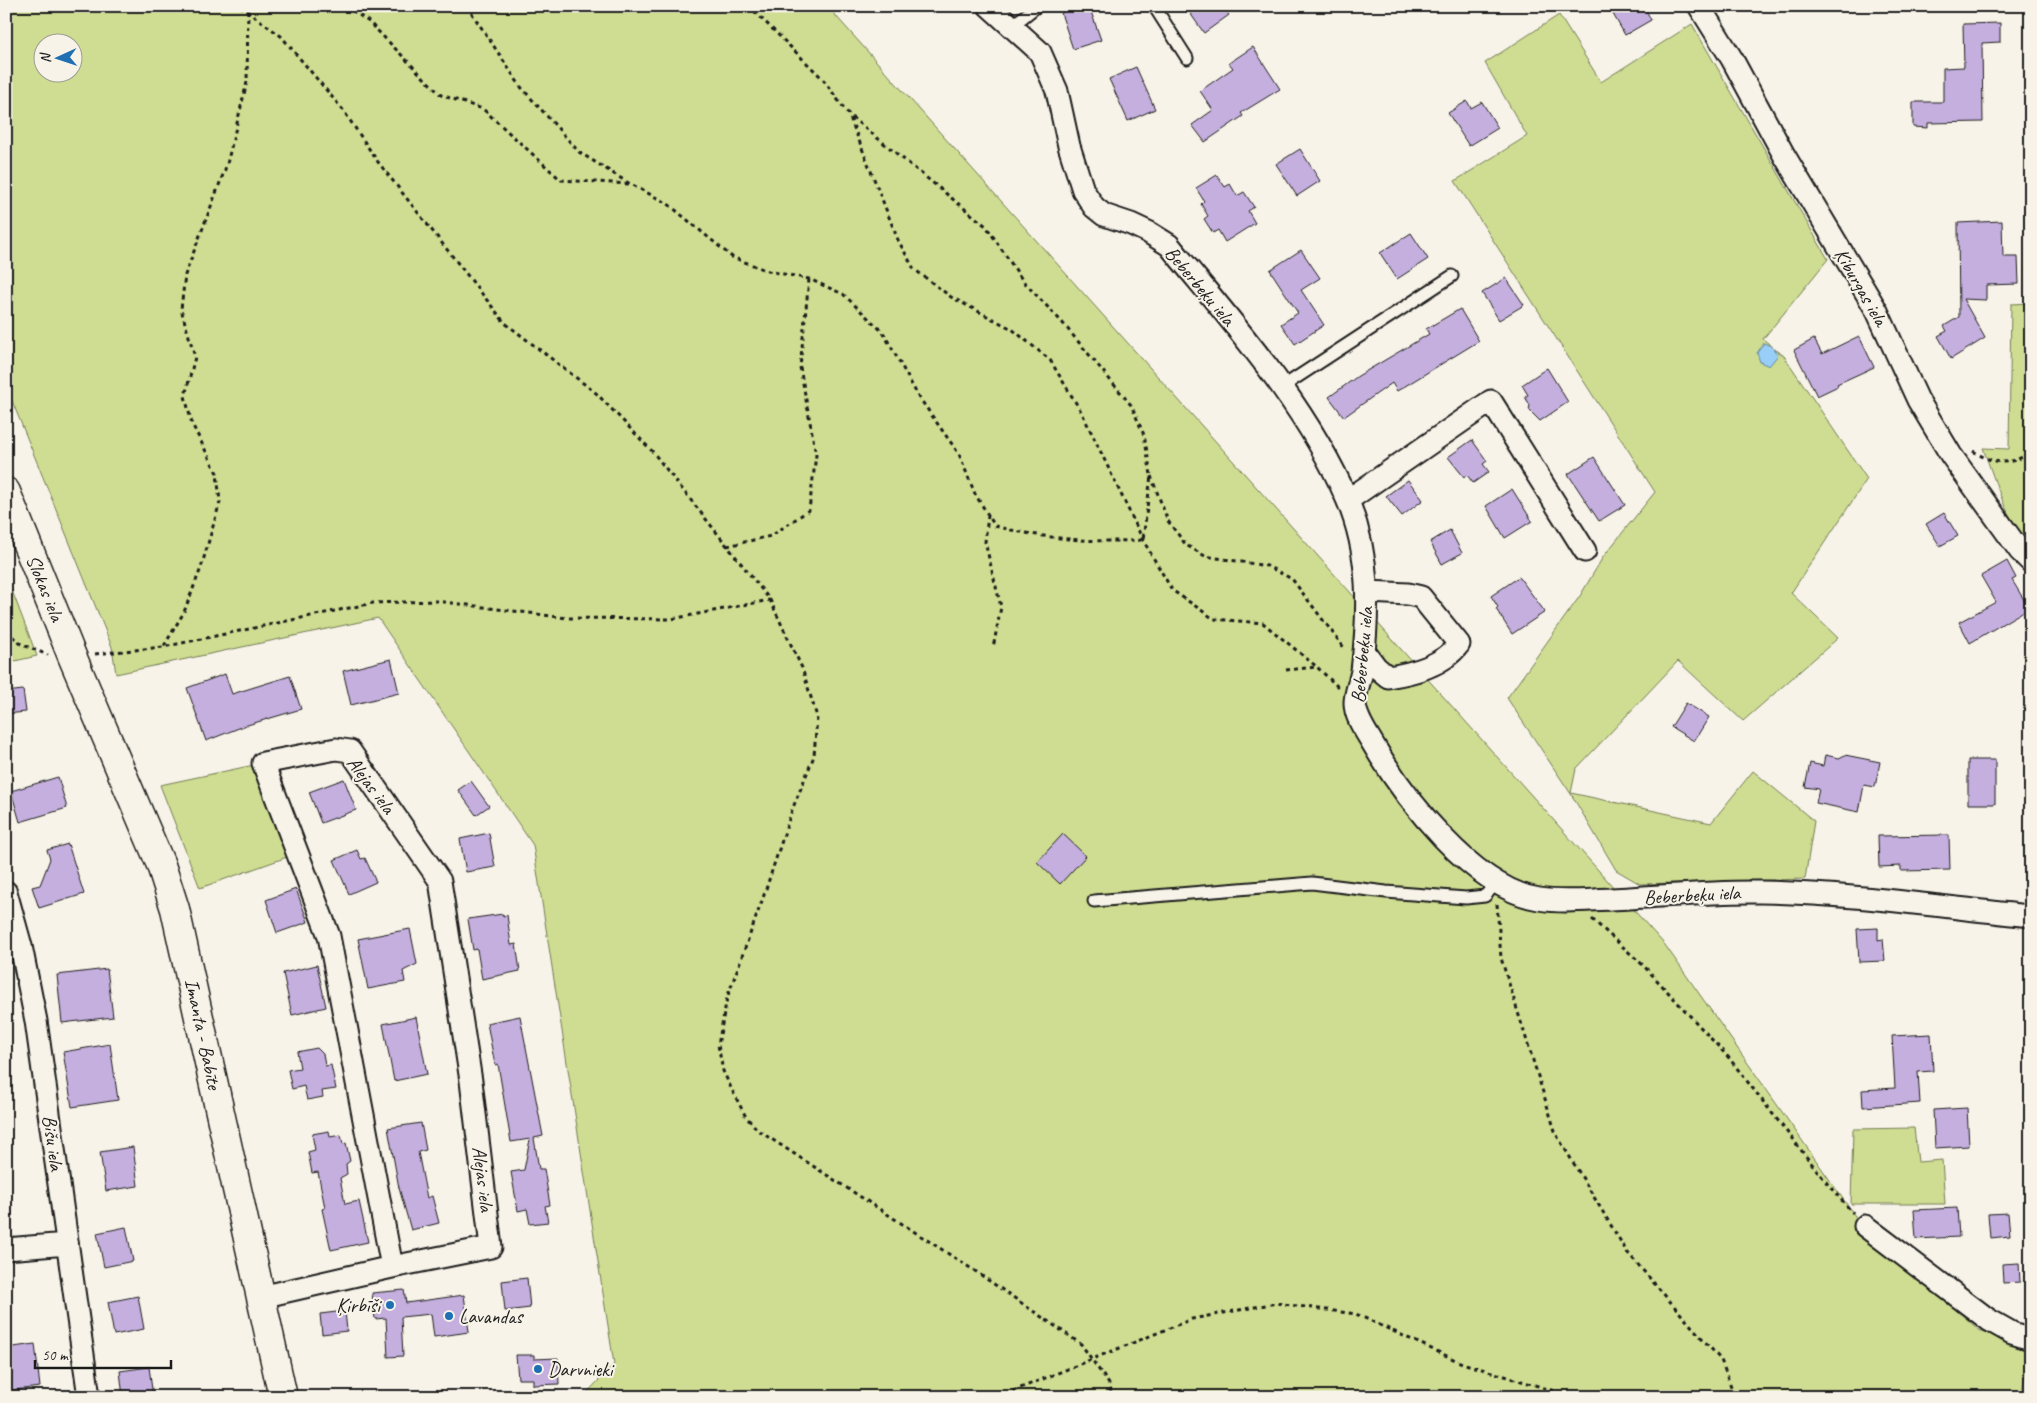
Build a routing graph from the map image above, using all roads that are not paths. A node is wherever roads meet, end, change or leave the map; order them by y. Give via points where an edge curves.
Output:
1 (989, 6) edge
2 (1037, 6) edge
3 (1154, 6) edge
4 (1699, 6) edge
5 (1012, 26) junction
6 (1186, 58) dead end
7 (1452, 276) dead end
8 (1282, 387) junction
9 (6, 492) edge
10 (1348, 500) junction
11 (1585, 551) dead end
12 (2031, 562) edge
13 (1368, 592) junction
14 (1363, 661) junction
15 (84, 684) joint
16 (1496, 883) junction
17 (6, 892) edge
18 (1094, 901) dead end
19 (2031, 916) edge
20 (1865, 1226) road end
21 (67, 1244) junction
22 (6, 1249) edge
23 (392, 1267) junction
24 (261, 1297) junction
25 (2031, 1339) edge
26 (89, 1397) edge
27 (283, 1397) edge

1 - 5 street, Beberbeķu iela
2 - 5 lane
3 - 6 lane
4 - 12 street, Ķiburgas iela via 1878,311 1918,400 1951,456
5 - 8 street, Beberbeķu iela via 1040,52 1057,91 1083,190 1094,207 1104,215 1131,224 1169,245
7 - 8 lane
8 - 10 street, Beberbeķu iela
9 - 15 main road, Slokas iela via 56,658
10 - 11 street via 1491,401
10 - 13 street, Beberbeķu iela via 1363,546
13 - 14 street, Beberbeķu iela
13 - 14 street via 1421,597 1459,644 1434,664 1408,674 1388,677
14 - 16 street, Beberbeķu iela via 1355,704 1360,722 1389,771 1424,817
15 - 24 main road, Imanta - Babīte via 161,866 175,909
16 - 18 lane via 1486,896 1466,898 1312,883
16 - 19 street, Beberbeķu iela via 1516,894 1533,898 1573,901 1756,892 1813,893
17 - 21 street, Bišu iela via 36,1021
20 - 25 street via 1989,1320
21 - 22 street
21 - 26 street, Bišu iela
23 - 23 street, Alejas iela via 329,936 263,763 336,749 350,752 440,881 471,1081 491,1247
23 - 24 street
24 - 27 main road, Imanta - Babīte

